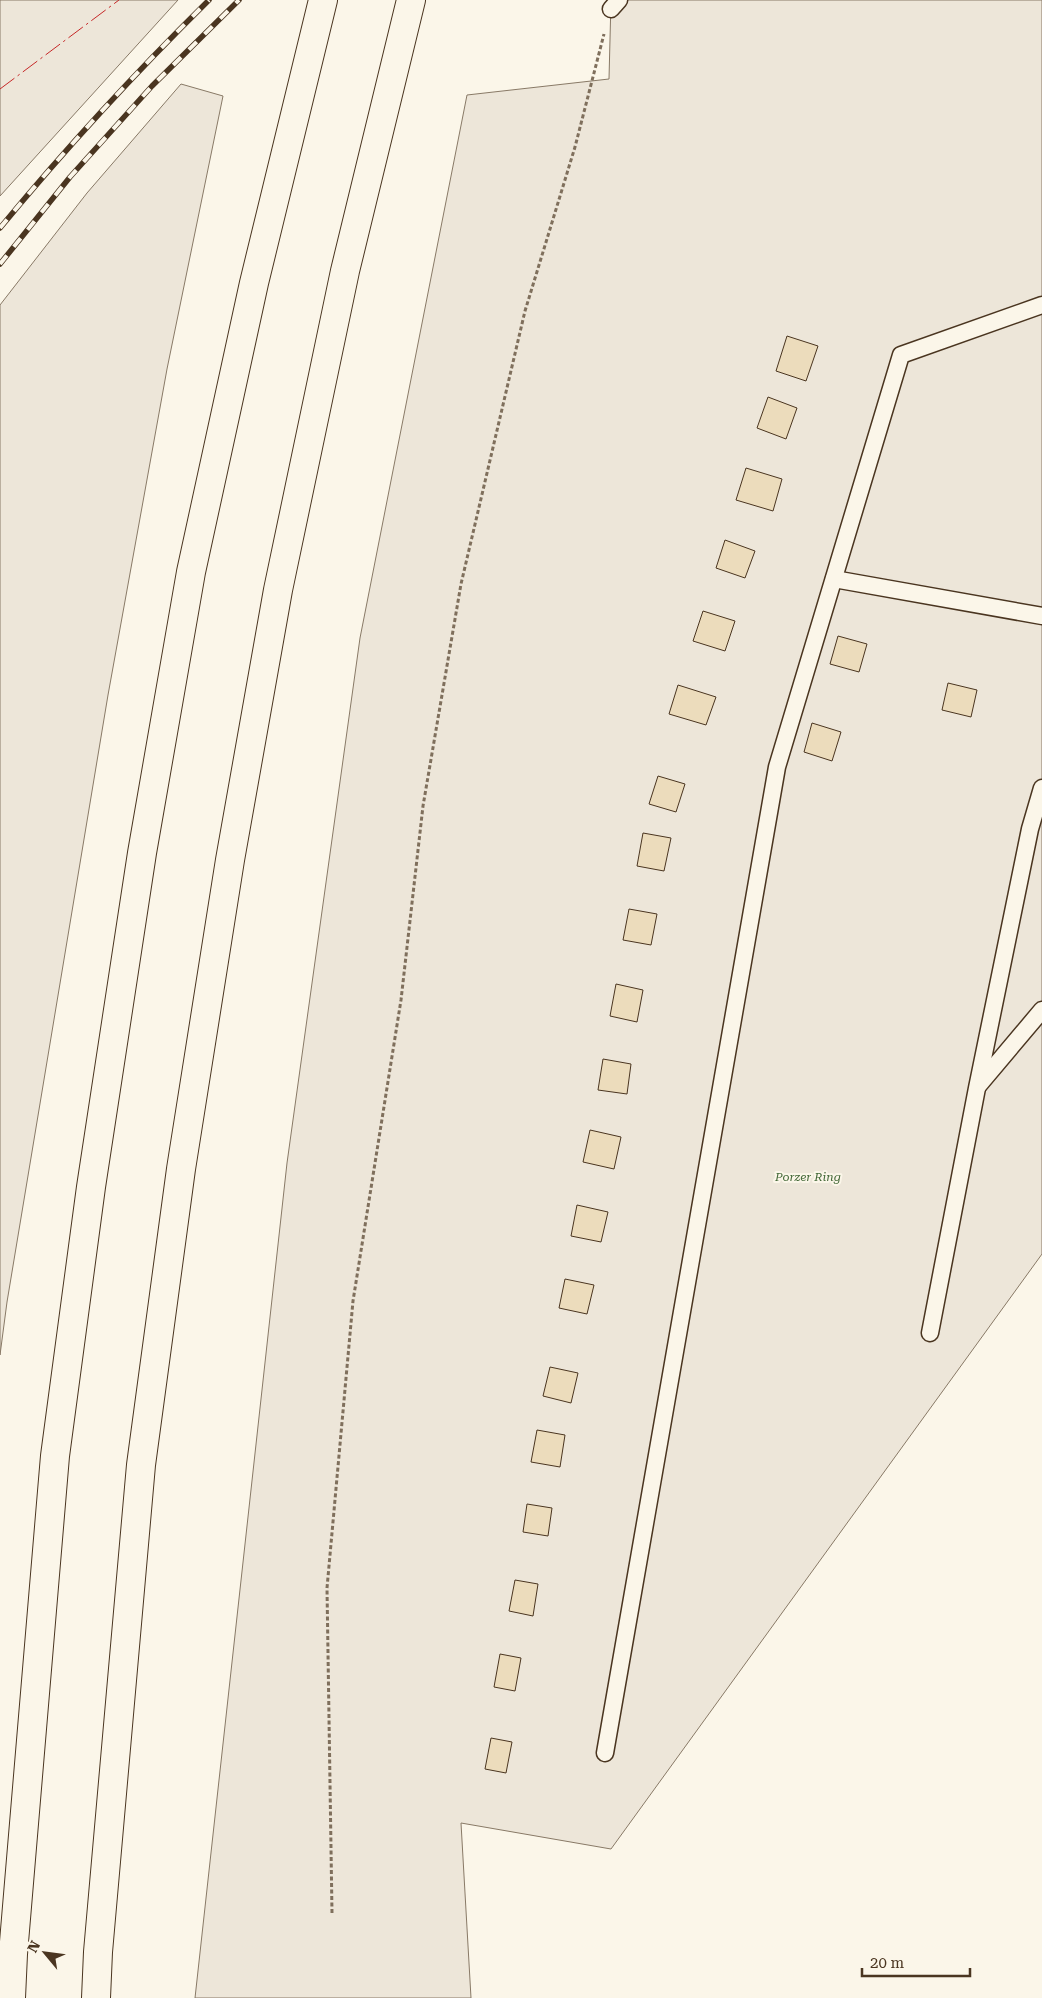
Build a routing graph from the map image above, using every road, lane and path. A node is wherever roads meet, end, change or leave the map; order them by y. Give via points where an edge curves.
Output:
1 (323, 0) edge
2 (411, 0) edge
3 (615, 4) edge
4 (1042, 305) edge
5 (834, 579) junction
6 (1042, 616) edge
7 (1042, 788) edge
8 (1042, 1010) edge
9 (977, 1088) junction
10 (930, 1333) dead end
11 (605, 1752) dead end
12 (332, 1912) dead end
13 (11, 1998) edge
14 (96, 1998) edge

1 - 13 highway via 254,283 192,572 142,853 90,1187 56,1456
2 - 14 highway via 345,272 278,590 182,1160 140,1465
3 - 12 path via 525,311 462,584 423,806 401,1000 354,1301 327,1588
4 - 5 lane via 901,355
5 - 6 lane
5 - 11 lane via 777,767
7 - 9 lane via 1030,829
8 - 9 lane
9 - 10 lane

